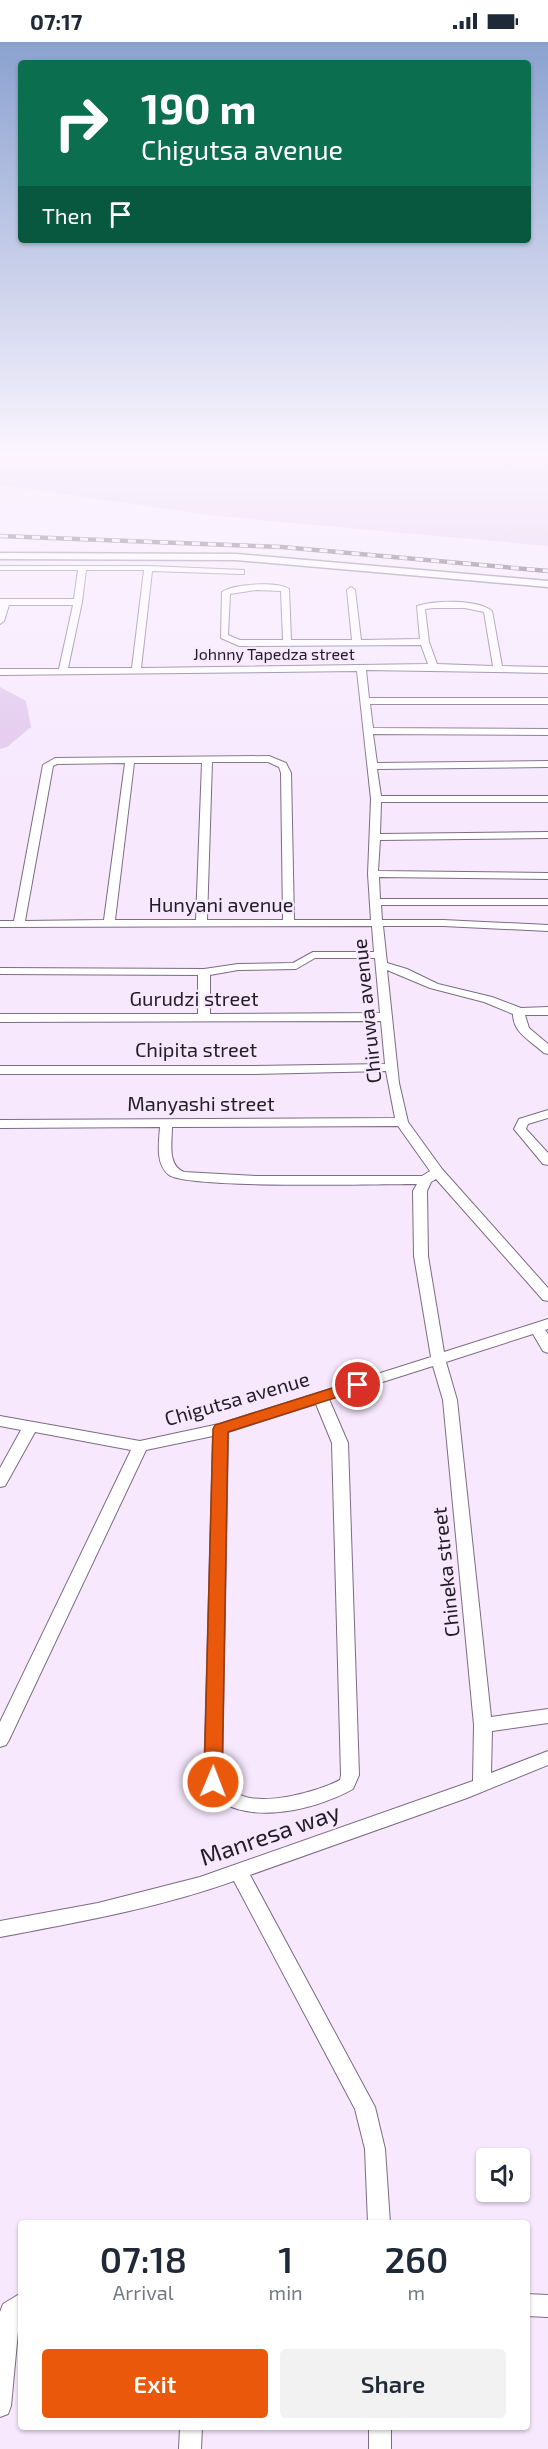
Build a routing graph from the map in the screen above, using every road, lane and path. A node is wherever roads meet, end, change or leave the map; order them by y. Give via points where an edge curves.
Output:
1 (340, 566) edge
2 (0, 568) edge
3 (82, 568) junction
4 (148, 568) junction
5 (241, 572) dead end
6 (548, 585) edge
7 (351, 590) dead end
8 (2, 602) edge
9 (78, 602) junction
10 (0, 621) edge
11 (287, 642) junction
12 (357, 642) junction
13 (425, 642) junction
14 (433, 667) junction
15 (498, 667) junction
16 (136, 669) junction
17 (361, 669) junction
18 (63, 670) junction
19 (548, 670) edge
20 (0, 672) edge
21 (364, 701) junction
22 (548, 701) edge
23 (368, 732) junction
24 (548, 732) edge
25 (130, 760) junction
26 (207, 760) junction
27 (548, 764) edge
28 (371, 766) junction
29 (376, 799) junction
30 (548, 799) edge
31 (548, 835) edge
32 (377, 837) junction
33 (373, 874) junction
34 (548, 876) edge
35 (376, 902) junction
36 (548, 902) edge
37 (289, 922) junction
38 (109, 923) junction
39 (201, 923) junction
40 (0, 924) edge
41 (19, 924) junction
42 (377, 924) junction
43 (548, 927) edge
44 (381, 960) junction
45 (0, 971) edge
46 (204, 972) junction
47 (548, 1011) edge
48 (519, 1012) junction
49 (388, 1017) junction
50 (0, 1018) edge
51 (204, 1018) junction
52 (547, 1047) edge
53 (392, 1067) junction
54 (0, 1070) edge
55 (548, 1114) edge
56 (402, 1122) junction
57 (0, 1124) edge
58 (166, 1125) junction
59 (548, 1161) edge
60 (431, 1176) junction
61 (548, 1297) edge
62 (543, 1326) edge
63 (548, 1348) edge
64 (438, 1357) junction
65 (321, 1398) junction
66 (0, 1421) edge
67 (30, 1427) junction
68 (220, 1429) junction
69 (140, 1446) junction
70 (0, 1482) edge
71 (548, 1716) edge
72 (483, 1725) junction
73 (0, 1740) edge
74 (548, 1758) edge
75 (482, 1784) junction
76 (239, 1872) junction
77 (0, 1929) edge
78 (379, 2220) edge
79 (530, 2305) edge
80 (18, 2306) edge
81 (548, 2306) edge
82 (0, 2406) edge
83 (191, 2430) edge
84 (380, 2430) edge
85 (190, 2449) edge
86 (380, 2449) edge

1 - 6 street
2 - 3 street
3 - 4 street
3 - 9 street
4 - 5 street
4 - 16 street
7 - 12 street
8 - 9 street
8 - 10 street
9 - 18 street
11 - 11 street via 227,640 226,592 256,587 285,589
11 - 12 street
12 - 13 street
13 - 14 street
13 - 15 street via 420,608 423,606 483,608 488,611
14 - 15 street, Johnny Tapedza street
14 - 17 street, Johnny Tapedza street
15 - 19 street, Johnny Tapedza street
16 - 17 street, Johnny Tapedza street
16 - 18 street, Johnny Tapedza street
17 - 21 street, Chiruwa avenue
18 - 20 street, Johnny Tapedza street
21 - 22 street
21 - 23 street, Chiruwa avenue
23 - 24 street
23 - 28 street, Chiruwa avenue
25 - 26 street
25 - 38 street
25 - 41 street via 51,762 47,767
26 - 37 street via 272,760 283,765
26 - 39 street
27 - 28 street
28 - 29 street, Chiruwa avenue
29 - 30 street
29 - 32 street, Chiruwa avenue
31 - 32 street
32 - 33 street, Chiruwa avenue
33 - 34 street
33 - 35 street, Chiruwa avenue
35 - 36 street
35 - 42 street, Chiruwa avenue
37 - 39 street, Hunyani avenue
37 - 42 street, Hunyani avenue
38 - 39 street, Hunyani avenue
38 - 41 street, Hunyani avenue
40 - 41 street, Hunyani avenue
42 - 43 street, Hunyani avenue
42 - 44 street, Chiruwa avenue
44 - 46 street via 314,955 296,966
44 - 48 street via 427,983 479,996
44 - 49 street, Chiruwa avenue
45 - 46 street
46 - 51 street
47 - 48 street
48 - 52 street via 520,1026 530,1038
49 - 51 street, Gurudzi street
49 - 53 street, Chiruwa avenue
50 - 51 street, Gurudzi street
53 - 54 street, Chipita street
53 - 56 street, Chiruwa avenue
55 - 59 street via 523,1122 520,1129
56 - 58 street, Manyashi street
56 - 60 street, Chiruwa avenue
57 - 58 street, Manyashi street
58 - 60 street via 166,1165 182,1176 244,1180
60 - 61 street, Chiruwa avenue
60 - 64 street, Chineka street via 420,1191 421,1256
62 - 63 street
62 - 64 street, Chigutsa avenue
64 - 65 street, Chigutsa avenue
64 - 72 street, Chineka street via 450,1400
65 - 68 street, Chigutsa avenue
65 - 68 street via 340,1443 349,1780 338,1789 271,1806 240,1802 218,1788 213,1776
66 - 67 street, Chigutsa avenue
67 - 69 street, Chigutsa avenue
67 - 70 street
68 - 69 street, Chigutsa avenue
69 - 73 street
71 - 72 street
72 - 75 street, Chineka street
74 - 75 street, Manresa way
75 - 76 street, Manresa way
76 - 77 street, Manresa way via 162,1896
76 - 78 street via 365,2107 376,2158
79 - 81 street
80 - 82 street via 8,2321
83 - 85 street
84 - 86 street

